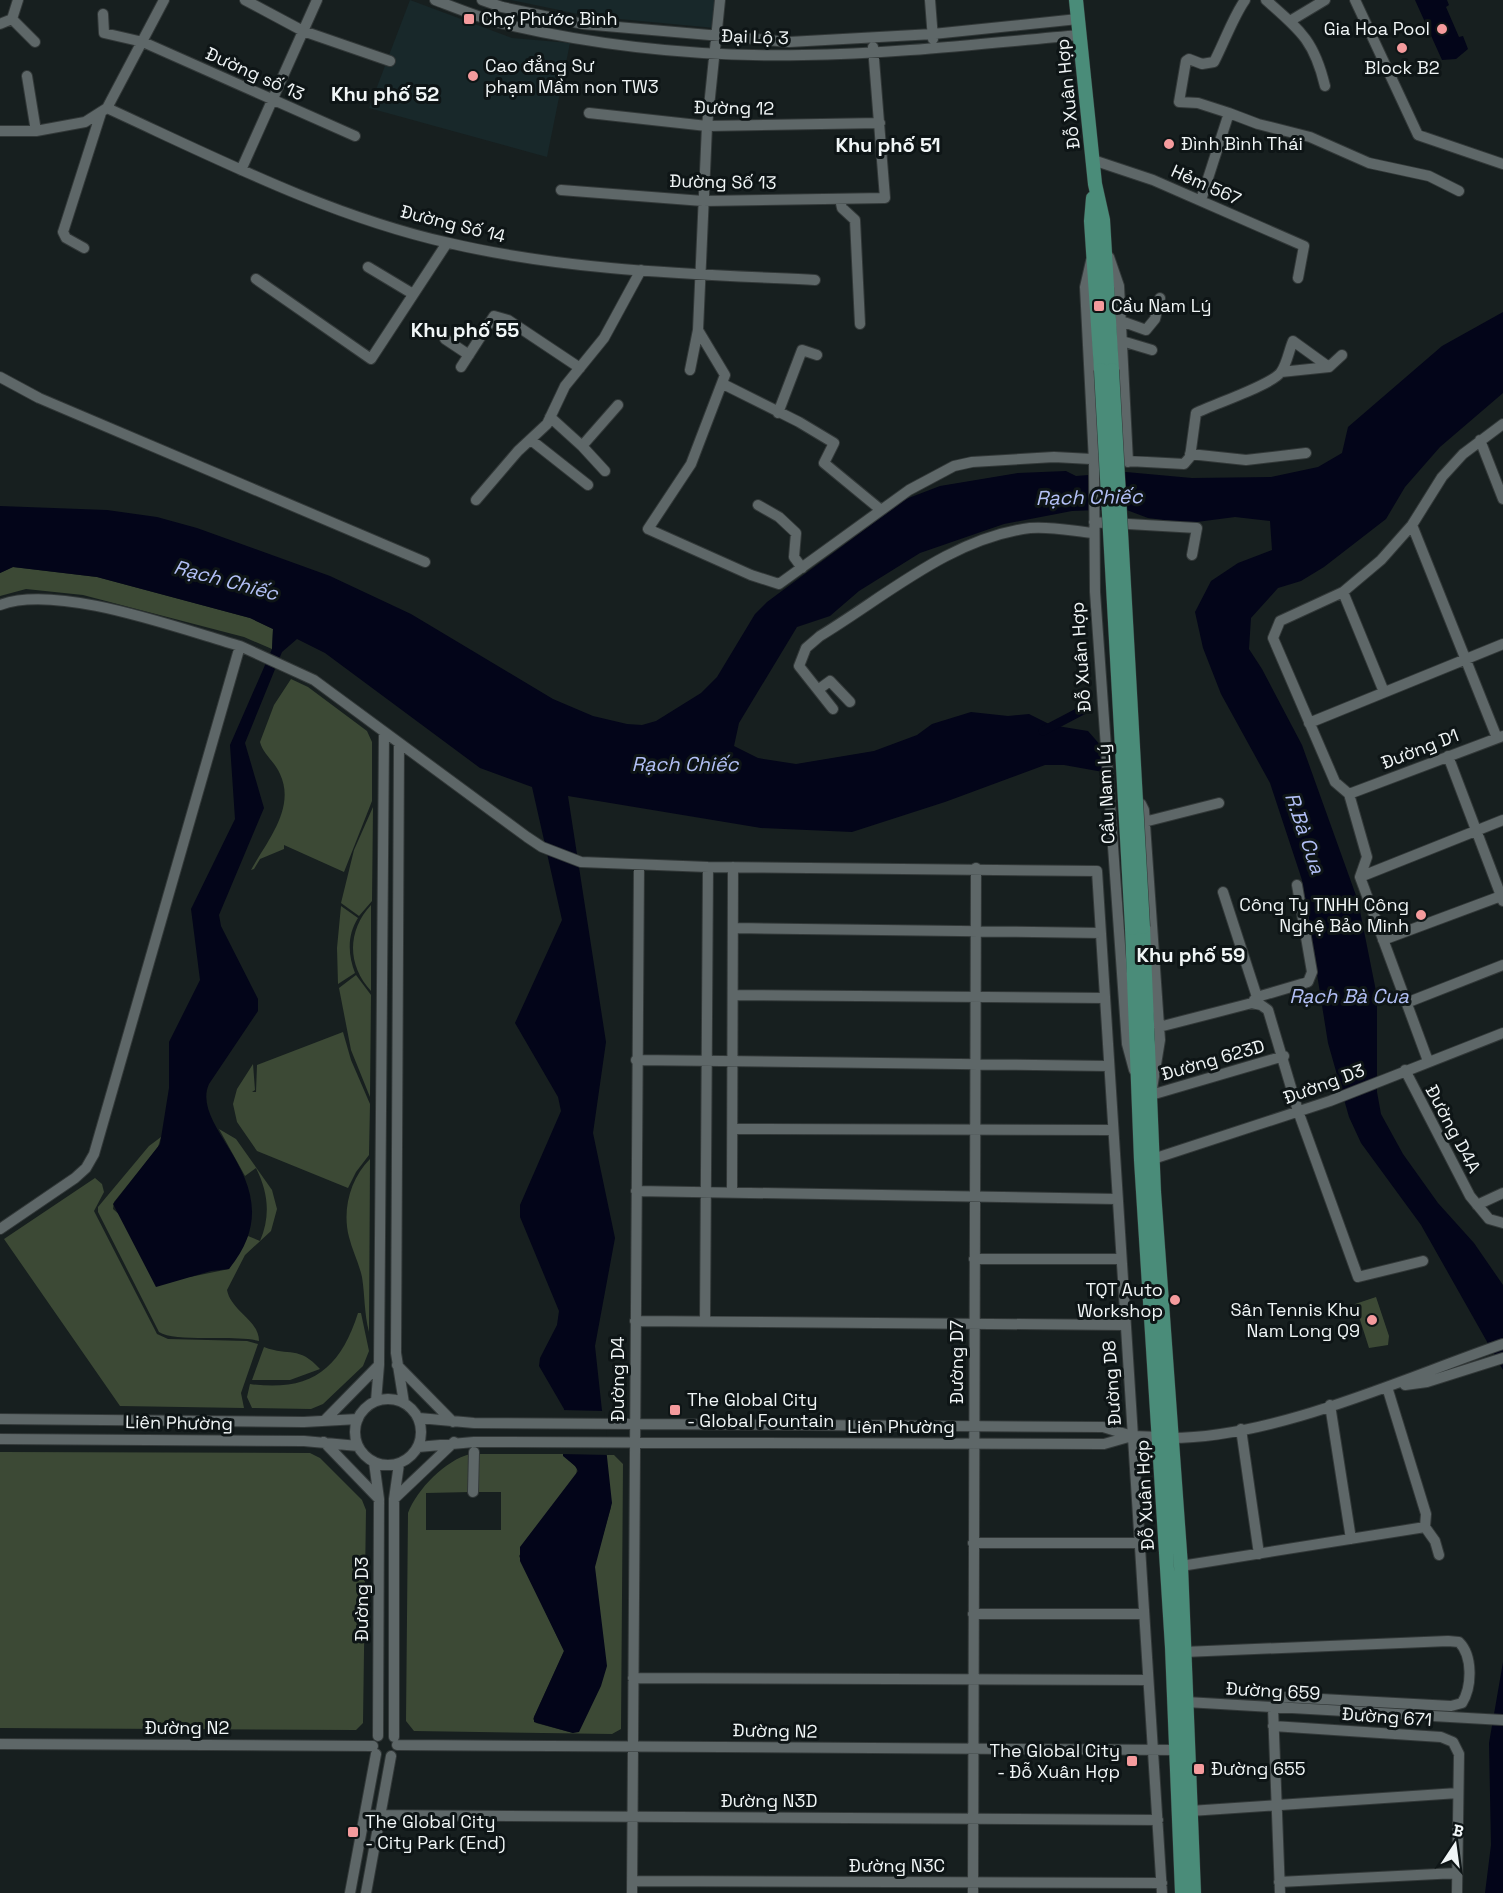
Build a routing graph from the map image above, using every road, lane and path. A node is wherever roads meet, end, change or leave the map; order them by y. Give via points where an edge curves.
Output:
1 (18, 0) edge
2 (164, 0) edge
3 (245, 0) edge
4 (317, 0) edge
5 (435, 0) edge
6 (482, 0) edge
7 (720, 0) edge
8 (930, 0) edge
9 (1076, 0) edge
10 (1245, 0) edge
11 (1266, 0) edge
12 (1325, 0) edge
13 (1355, 0) edge
14 (502, 3) edge
15 (103, 14) dead end
16 (12, 19) junction
17 (1078, 19) junction
18 (1290, 21) junction
19 (497, 22) junction
20 (0, 24) edge
21 (303, 31) junction
22 (933, 34) junction
23 (1080, 35) junction
24 (717, 37) junction
25 (873, 38) junction
26 (35, 42) dead end
27 (143, 42) junction
28 (934, 48) junction
29 (715, 52) junction
30 (874, 53) junction
31 (390, 61) dead end
32 (27, 76) dead end
33 (1325, 86) dead end
34 (270, 99) junction
35 (104, 110) junction
36 (588, 113) dead end
37 (1229, 113) junction
38 (880, 123) junction
39 (707, 126) junction
40 (0, 131) edge
41 (36, 131) junction
42 (355, 136) dead end
43 (1093, 160) junction
44 (1503, 164) edge
45 (241, 170) junction
46 (561, 190) dead end
47 (1460, 191) dead end
48 (840, 199) junction
49 (1201, 200) junction
50 (703, 201) junction
51 (447, 243) junction
52 (84, 248) dead end
53 (1099, 248) junction
54 (369, 267) dead end
55 (641, 270) junction
56 (699, 274) junction
57 (1298, 278) dead end
58 (256, 279) dead end
59 (815, 280) dead end
60 (413, 294) junction
61 (1160, 298) dead end
62 (1121, 321) junction
63 (860, 324) dead end
64 (698, 330) junction
65 (445, 339) dead end
66 (1122, 341) junction
67 (1152, 350) dead end
68 (469, 355) junction
69 (817, 355) dead end
70 (1342, 355) dead end
71 (461, 367) dead end
72 (1329, 367) junction
73 (580, 368) junction
74 (690, 370) dead end
75 (1107, 370) joint
76 (1281, 372) junction
77 (0, 377) edge
78 (723, 384) junction
79 (618, 405) dead end
80 (778, 412) junction
81 (550, 417) junction
82 (1503, 424) edge
83 (531, 440) junction
84 (1480, 440) junction
85 (582, 446) junction
86 (1306, 453) dead end
87 (1190, 454) junction
88 (1094, 461) junction
89 (1128, 462) junction
90 (604, 471) dead end
91 (588, 485) dead end
92 (1503, 499) edge
93 (476, 500) dead end
94 (758, 505) dead end
95 (881, 510) junction
96 (1412, 525) junction
97 (1094, 528) junction
98 (1192, 555) dead end
99 (425, 562) dead end
100 (802, 568) junction
101 (1343, 592) junction
102 (0, 605) edge
103 (1503, 644) edge
104 (240, 646) junction
105 (1465, 658) junction
106 (819, 689) junction
107 (1384, 692) junction
108 (850, 702) dead end
109 (833, 709) dead end
110 (1309, 723) junction
111 (384, 732) junction
112 (1500, 737) edge
113 (399, 743) junction
114 (1449, 756) junction
115 (1349, 794) junction
116 (1111, 802) junction
117 (1219, 803) dead end
118 (1503, 820) edge
119 (1144, 822) junction
120 (1476, 830) junction
121 (639, 866) junction
122 (708, 867) junction
123 (733, 867) junction
124 (976, 868) junction
125 (1360, 877) junction
126 (1297, 885) dead end
127 (1223, 892) dead end
128 (1502, 899) edge
129 (383, 905) junction
130 (398, 906) junction
131 (734, 928) junction
132 (1138, 928) joint
133 (976, 932) junction
134 (1101, 933) junction
135 (1383, 940) junction
136 (1503, 964) edge
137 (733, 996) junction
138 (976, 997) junction
139 (1105, 998) junction
140 (1257, 1001) junction
141 (1406, 1003) junction
142 (1159, 1028) junction
143 (1503, 1033) edge
144 (1284, 1056) junction
145 (636, 1060) junction
146 (1428, 1061) junction
147 (706, 1062) junction
148 (733, 1063) junction
149 (975, 1065) junction
150 (1109, 1066) junction
151 (1401, 1072) junction
152 (1145, 1095) junction
153 (381, 1108) junction
154 (397, 1109) junction
155 (1299, 1111) junction
156 (733, 1129) junction
157 (975, 1129) junction
158 (1113, 1130) junction
159 (1147, 1159) junction
160 (636, 1191) junction
161 (706, 1192) junction
162 (732, 1193) junction
163 (1503, 1194) edge
164 (974, 1197) junction
165 (1117, 1199) junction
166 (1477, 1205) junction
167 (1503, 1223) edge
168 (0, 1229) edge
169 (974, 1258) junction
170 (1121, 1259) junction
171 (1423, 1261) dead end
172 (380, 1308) junction
173 (396, 1308) junction
174 (635, 1321) junction
175 (705, 1322) junction
176 (974, 1324) junction
177 (1125, 1325) junction
178 (1503, 1344) edge
179 (1503, 1358) edge
180 (379, 1365) junction
181 (397, 1365) junction
182 (1387, 1387) junction
183 (376, 1401) junction
184 (404, 1402) junction
185 (1330, 1405) junction
186 (418, 1418) junction
187 (0, 1419) edge
188 (23, 1419) junction
189 (358, 1419) junction
190 (324, 1421) junction
191 (453, 1422) junction
192 (634, 1424) junction
193 (973, 1426) junction
194 (1241, 1429) junction
195 (1132, 1436) junction
196 (1166, 1438) junction
197 (0, 1439) edge
198 (23, 1439) junction
199 (324, 1442) junction
200 (454, 1442) junction
201 (634, 1443) junction
202 (973, 1444) junction
203 (358, 1446) junction
204 (418, 1448) junction
205 (474, 1452) dead end
206 (374, 1462) junction
207 (399, 1464) junction
208 (474, 1492) dead end
209 (379, 1499) junction
210 (394, 1499) junction
211 (1425, 1527) junction
212 (1351, 1539) junction
213 (973, 1543) junction
214 (1139, 1543) junction
215 (1259, 1554) junction
216 (1439, 1555) dead end
217 (1180, 1566) junction
218 (973, 1614) junction
219 (1144, 1614) junction
220 (378, 1650) junction
221 (394, 1650) junction
222 (1184, 1652) junction
223 (633, 1678) junction
224 (973, 1679) junction
225 (1148, 1680) junction
226 (1180, 1702) junction
227 (1272, 1708) junction
228 (1503, 1720) edge
229 (1273, 1726) junction
230 (396, 1741) junction
231 (0, 1744) edge
232 (376, 1745) junction
233 (633, 1746) junction
234 (973, 1749) junction
235 (1153, 1750) junction
236 (1176, 1750) junction
237 (391, 1756) junction
238 (1458, 1793) junction
239 (1276, 1806) junction
240 (1190, 1811) junction
241 (365, 1815) junction
242 (380, 1815) junction
243 (633, 1816) junction
244 (973, 1818) junction
245 (1158, 1820) junction
246 (1457, 1873) junction
247 (632, 1881) junction
248 (1280, 1887) edge
249 (973, 1888) edge
250 (1162, 1888) edge
251 (350, 1893) edge
252 (366, 1893) edge
253 (632, 1893) edge
254 (1182, 1893) edge
255 (1194, 1893) edge
256 (1457, 1893) edge

1 - 16 street
2 - 27 street
3 - 21 street
4 - 21 street
5 - 19 street, Đại Lộ 3
6 - 14 street, Đại Lộ 3
7 - 24 street
8 - 22 street
9 - 17 main road, Đỗ Xuân Hợp
10 - 37 street via 1214,62 1186,61 1179,102 1198,103
11 - 18 street
12 - 18 street
13 - 44 street via 1418,135
14 - 19 street
14 - 24 street, Đại Lộ 3 via 584,24
15 - 27 street, Đường số 13 via 104,33
16 - 20 street
16 - 26 street
17 - 22 street, Đại Lộ 3
17 - 23 main road, Đỗ Xuân Hợp
18 - 33 street via 1318,57
19 - 29 street, Đại Lộ 3 via 582,39
21 - 31 street
21 - 34 street
22 - 25 street, Đại Lộ 3
22 - 28 street
23 - 28 street, Đại Lộ 3
23 - 43 main road, Đỗ Xuân Hợp
24 - 25 street, Đại Lộ 3 via 789,42
24 - 29 street
25 - 30 street
27 - 34 street, Đường số 13
27 - 35 street
28 - 30 street, Đại Lộ 3
29 - 30 street, Đại Lộ 3
29 - 39 street
30 - 38 street
32 - 41 street
34 - 42 street, Đường số 13
34 - 45 street
35 - 41 street via 85,122
35 - 45 street, Đường Số 14
35 - 52 street via 63,232
36 - 39 street, Đường 12
37 - 47 street via 1310,137 1370,163 1429,176
37 - 49 street
38 - 39 street, Đường 12
38 - 48 street, Đường Số 13 via 885,198
39 - 50 street
40 - 41 street
43 - 49 street, Hẻm 567
43 - 53 main road, Đỗ Xuân Hợp
45 - 51 street, Đường Số 14 via 340,211
46 - 50 street, Đường Số 13
48 - 50 street, Đường Số 13
48 - 63 street via 842,208 855,220
49 - 57 street, Hẻm 567 via 1304,246
50 - 56 street
51 - 55 street, Đường Số 14 via 514,256
51 - 60 street
53 - 62 street, Đỗ Xuân Hợp via 1119,286
53 - 75 main road, Đỗ Xuân Hợp
53 - 88 street, Đỗ Xuân Hợp via 1085,287
54 - 60 street
55 - 56 street, Đường Số 14
55 - 73 street via 604,338
56 - 59 street, Đường Số 14
56 - 64 street
58 - 60 street via 371,359
61 - 62 street via 1155,319 1146,330
62 - 66 street, Đỗ Xuân Hợp
64 - 74 street
64 - 78 street via 725,375
65 - 68 street
66 - 67 street
66 - 89 street, Đỗ Xuân Hợp
68 - 71 street
68 - 73 street via 494,316 508,320
69 - 80 street via 802,350
70 - 72 street
72 - 76 street
72 - 76 street via 1293,340
73 - 81 street via 565,386
75 - 132 main road, Cầu Nam Lý, bridge
76 - 87 street via 1250,391 1196,413
77 - 99 street via 39,398
78 - 80 street
78 - 100 street via 691,464 648,529 779,584
79 - 85 street
80 - 95 street via 834,443 824,463
81 - 83 street
81 - 85 street
82 - 84 street
83 - 91 street
83 - 93 street
84 - 92 street
84 - 96 street via 1442,477
85 - 90 street
86 - 87 street via 1246,460
87 - 89 street via 1184,464
88 - 89 street
88 - 95 street via 1054,458 963,464 924,480
88 - 97 street, Đỗ Xuân Hợp
94 - 100 street via 796,533 794,557
95 - 100 street
96 - 101 street via 1381,560
96 - 105 street
97 - 98 street via 1197,528
97 - 106 street via 1032,528 996,534 950,553 811,643 799,666
97 - 116 street, Đỗ Xuân Hợp
101 - 107 street
101 - 110 street via 1280,621 1273,638
102 - 104 street via 29,598 85,604
103 - 105 street
104 - 111 street via 314,680
104 - 168 street via 94,1154 75,1178
105 - 107 street
105 - 112 street
106 - 108 street via 830,681
106 - 109 street
107 - 110 street
110 - 115 street via 1335,782
111 - 113 street
111 - 129 street
112 - 114 street, Đường D1
113 - 121 street via 542,847 581,862
113 - 130 street
114 - 115 street, Đường D1
114 - 120 street
115 - 125 street via 1367,857
116 - 119 street, Đỗ Xuân Hợp via 1141,804
116 - 152 street, Đỗ Xuân Hợp via 1127,1044
117 - 119 street
118 - 120 street
119 - 142 street, Đỗ Xuân Hợp
120 - 125 street
120 - 128 street
121 - 122 street
121 - 145 street, Đường D4
122 - 123 street
122 - 147 street
123 - 124 street
123 - 131 street
124 - 133 street, Đường D7
124 - 134 street, Đường D8 via 1097,871
125 - 135 street
126 - 140 street via 1312,972 1308,982
127 - 140 street
128 - 135 street
129 - 130 street
129 - 153 street
130 - 154 street
131 - 133 street
131 - 137 street
132 - 152 main road, Đỗ Xuân Hợp
133 - 134 street
133 - 138 street, Đường D7
134 - 139 street, Đường D8
135 - 141 street
136 - 141 street
137 - 138 street
137 - 148 street
138 - 139 street
138 - 149 street, Đường D7
139 - 150 street, Đường D8
140 - 142 street
140 - 144 street via 1268,1010
141 - 146 street
142 - 152 street, Đỗ Xuân Hợp via 1160,1040
143 - 146 street, Đường D3
144 - 152 street, Đường 623D
144 - 155 street
145 - 147 street
145 - 160 street, Đường D4
146 - 151 street, Đường D3
147 - 148 street
147 - 161 street
148 - 149 street
148 - 156 street
149 - 150 street
149 - 157 street, Đường D7
150 - 158 street, Đường D8
151 - 155 street, Đường D3
151 - 166 street, Đường D4A
152 - 159 main road, Đỗ Xuân Hợp
153 - 154 street
153 - 172 street
154 - 173 street
155 - 159 street, Đường D3
155 - 171 street via 1358,1277
156 - 157 street
156 - 162 street
157 - 158 street
157 - 164 street, Đường D7
158 - 165 street, Đường D8
159 - 196 main road, Đỗ Xuân Hợp
160 - 161 street
160 - 174 street, Đường D4
161 - 162 street
161 - 175 street
162 - 164 street
163 - 166 street
164 - 165 street
164 - 169 street, Đường D7
165 - 170 street, Đường D8
166 - 167 street, Đường D4A via 1489,1219
169 - 170 street
169 - 176 street, Đường D7
170 - 177 street, Đường D8
172 - 173 street
172 - 180 street
173 - 181 street
174 - 175 street
174 - 192 street, Đường D4
175 - 176 street
176 - 177 street
176 - 193 street, Đường D7
177 - 195 street, Đường D8
178 - 182 street, Liên Phường
179 - 182 street, Liên Phường via 1426,1382
180 - 183 street
180 - 190 street
181 - 184 street
181 - 191 street
182 - 185 street, Liên Phường
182 - 211 street via 1426,1514
183 - 184 street
183 - 189 street
184 - 186 street
185 - 194 street, Liên Phường
185 - 212 street
186 - 191 street, Liên Phường
186 - 204 street via 422,1434
187 - 188 street, Liên Phường
188 - 190 street, Liên Phường
188 - 198 street
189 - 190 street, Liên Phường
189 - 203 street
191 - 192 street, Liên Phường
192 - 193 street, Liên Phường
192 - 201 street, Đường D4
193 - 195 street, Liên Phường via 1104,1427
193 - 202 street, Đường D7
194 - 196 street, Liên Phường via 1202,1437
194 - 215 street
195 - 196 street, Liên Phường
195 - 202 street, Liên Phường via 1104,1444
195 - 214 street, Đường D8
196 - 217 main road, Đỗ Xuân Hợp
196 - 226 main road, Đỗ Xuân Hợp
197 - 198 street, Liên Phường
198 - 199 street, Liên Phường
199 - 203 street, Liên Phường
199 - 209 street
200 - 201 street, Liên Phường
200 - 204 street, Liên Phường
200 - 210 street
201 - 202 street, Liên Phường
201 - 223 street, Đường D4
202 - 213 street, Đường D7
203 - 206 street
204 - 207 street
205 - 208 street
206 - 207 street
206 - 209 street, Đường D3
207 - 210 street, Đường D3
209 - 220 street, Đường D3
210 - 221 street, Đường D3
211 - 212 street
211 - 216 street
212 - 215 street
213 - 214 street
213 - 218 street, Đường D7
214 - 219 street, Đường D8
215 - 217 street
217 - 222 main road, Đỗ Xuân Hợp
218 - 219 street
218 - 224 street, Đường D7
219 - 225 street, Đường D8
220 - 221 street
220 - 232 street, Đường D3
221 - 230 street, Đường D3
222 - 226 main road, Đỗ Xuân Hợp
222 - 227 street via 1459,1642 1469,1657 1468,1693 1462,1704 1284,1696
223 - 224 street
223 - 233 street, Đường D4
224 - 225 street
224 - 234 street, Đường D7
225 - 235 street, Đường D8
226 - 227 street, Đường 659
226 - 236 main road, Đỗ Xuân Hợp
226 - 240 main road, Đỗ Xuân Hợp
227 - 228 street, Đường 659
227 - 229 street
229 - 238 street, Đường 671 via 1441,1737 1453,1742 1459,1754
229 - 239 street
230 - 232 street, Đường N2 via 386,1733
230 - 233 street, Đường N2
230 - 237 street
231 - 232 street, Đường N2
232 - 237 street via 384,1758
232 - 241 street, Đường D3
233 - 234 street, Đường N2
233 - 243 street, Đường D4
234 - 235 street, Đường N2
234 - 244 street, Đường D7
235 - 236 street, Đường N2
235 - 245 street, Đường D8
236 - 254 main road, Đỗ Xuân Hợp
237 - 242 street
238 - 239 street
238 - 246 street, Đường 671
239 - 240 street
239 - 248 street
240 - 255 main road, Đỗ Xuân Hợp
241 - 242 street, Đường N3D
241 - 251 street, Đường D3
242 - 243 street, Đường N3D
242 - 252 street
243 - 244 street, Đường N3D
243 - 247 street, Đường D4
244 - 245 street, Đường N3D
244 - 249 street, Đường D7
245 - 250 street, Đường D8
246 - 248 street
246 - 256 street, Đường 671
247 - 249 street, Đường N3C
247 - 253 street, Đường D4
249 - 250 street, Đường N3C

